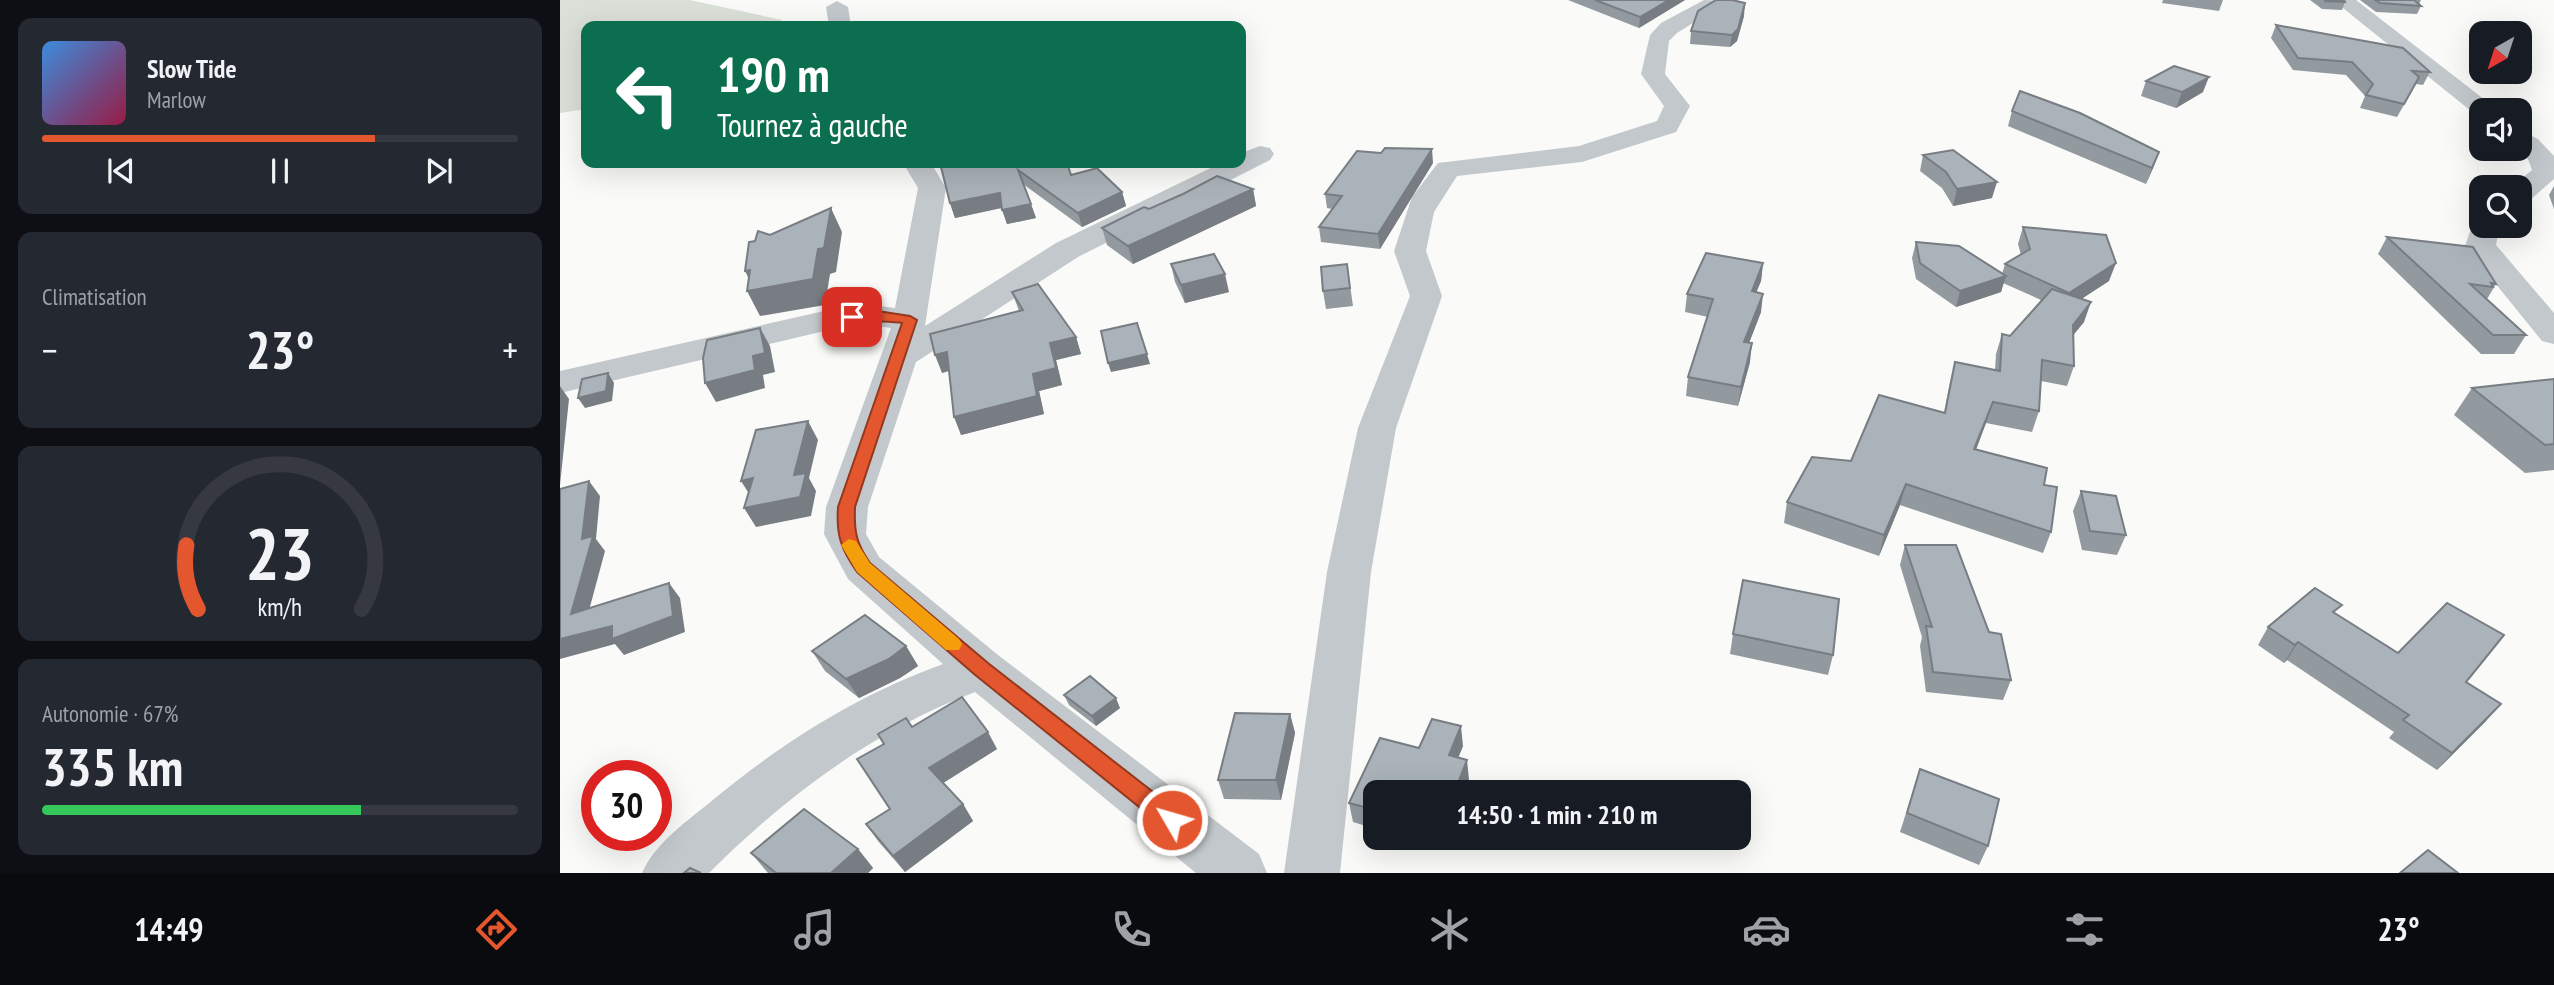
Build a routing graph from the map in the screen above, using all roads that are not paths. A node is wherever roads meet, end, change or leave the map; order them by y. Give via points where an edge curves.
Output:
1 (2343, 0) edge
2 (1718, 1) edge
3 (2469, 98) edge
4 (2532, 149) edge
5 (1260, 153) dead end
6 (1246, 160) edge
7 (920, 168) edge
8 (1230, 168) edge
9 (2532, 184) edge
10 (2482, 238) edge
11 (2554, 334) edge
12 (905, 339) junction
13 (560, 382) edge
14 (981, 669) junction
15 (670, 873) edge
16 (1239, 873) edge
17 (1312, 873) edge

1 - 3 street
2 - 17 street via 1669,28 1658,40 1653,74 1677,106 1667,126 1582,154 1448,169 1423,204 1410,251 1426,296 1377,428 1351,559
4 - 9 street via 2546,162 2546,172
5 - 6 street
7 - 12 street via 932,188
8 - 12 street
10 - 11 street via 2480,246
12 - 13 street via 871,315 833,319
12 - 14 street via 847,507 845,534 863,568
14 - 15 street via 892,705 785,773
14 - 16 street

